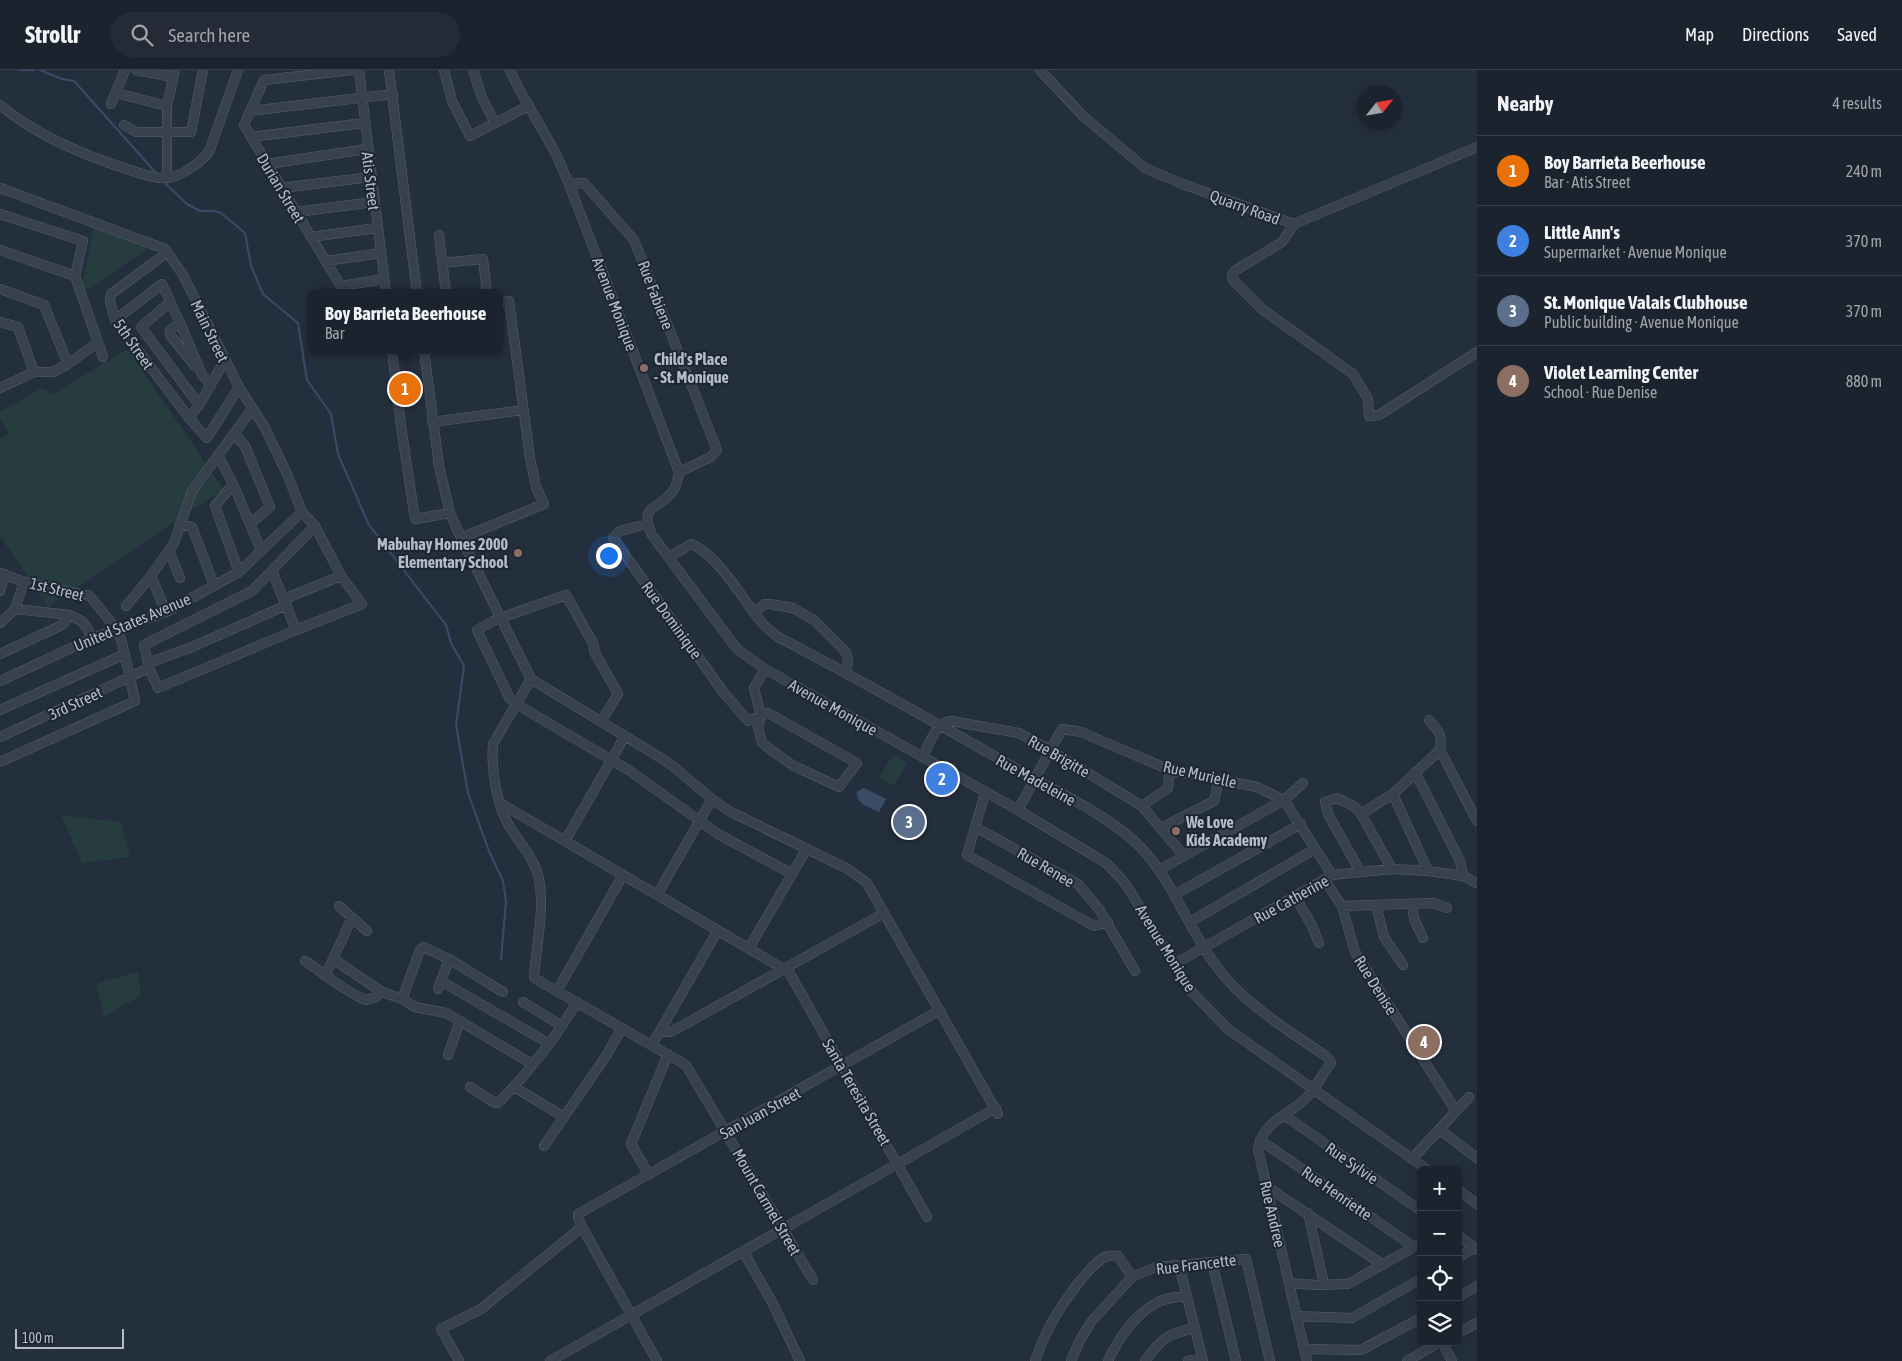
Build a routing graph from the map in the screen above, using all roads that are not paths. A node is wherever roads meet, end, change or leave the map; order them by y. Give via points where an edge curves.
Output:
1 (125, 70) edge
2 (136, 70) edge
3 (203, 70) edge
4 (238, 70) edge
5 (352, 70) edge
6 (359, 70) edge
7 (389, 70) edge
8 (444, 70) edge
9 (473, 70) edge
10 (510, 70) edge
11 (1040, 70) edge
12 (333, 71) edge
13 (308, 72) edge
14 (174, 73) edge
15 (281, 74) edge
16 (116, 93) junction
17 (393, 94) junction
18 (362, 98) junction
19 (111, 104) dead end
20 (0, 105) edge
21 (167, 106) junction
22 (528, 106) junction
23 (250, 111) junction
24 (364, 123) junction
25 (495, 124) junction
26 (124, 125) dead end
27 (167, 132) junction
28 (251, 137) junction
29 (1477, 147) edge
30 (367, 150) junction
31 (267, 164) junction
32 (371, 176) junction
33 (165, 178) junction
34 (569, 184) junction
35 (0, 188) edge
36 (282, 188) junction
37 (374, 202) junction
38 (296, 212) junction
39 (0, 214) edge
40 (1294, 224) junction
41 (378, 228) junction
42 (439, 234) dead end
43 (311, 237) junction
44 (0, 250) edge
45 (380, 253) junction
46 (164, 255) junction
47 (326, 261) junction
48 (442, 263) junction
49 (75, 276) junction
50 (384, 279) junction
51 (0, 289) edge
52 (343, 289) edge
53 (385, 289) edge
54 (417, 289) edge
55 (445, 289) edge
56 (486, 289) edge
57 (170, 302) junction
58 (503, 302) edge
59 (116, 320) junction
60 (0, 322) edge
61 (180, 323) junction
62 (97, 343) junction
63 (1477, 352) edge
64 (392, 354) edge
65 (424, 354) edge
66 (103, 357) dead end
67 (225, 360) junction
68 (68, 364) junction
69 (34, 372) junction
70 (202, 375) junction
71 (2, 384) edge
72 (211, 385) junction
73 (238, 388) junction
74 (199, 405) junction
75 (252, 409) junction
76 (523, 410) junction
77 (189, 418) junction
78 (432, 422) junction
79 (234, 434) junction
80 (218, 455) junction
81 (679, 472) junction
82 (233, 484) junction
83 (302, 512) junction
84 (450, 513) junction
85 (180, 524) junction
86 (250, 524) junction
87 (647, 524) junction
88 (315, 526) junction
89 (461, 538) junction
90 (261, 550) junction
91 (169, 551) junction
92 (669, 557) junction
93 (272, 571) junction
94 (239, 572) junction
95 (2, 574) edge
96 (151, 576) junction
97 (341, 576) junction
98 (180, 578) dead end
99 (24, 582) junction
100 (214, 585) junction
101 (0, 591) edge
102 (286, 602) junction
103 (126, 606) dead end
104 (15, 609) junction
105 (166, 612) junction
106 (754, 612) junction
107 (70, 615) junction
108 (501, 618) junction
109 (0, 623) edge
110 (117, 630) junction
111 (296, 630) junction
112 (93, 638) junction
113 (0, 654) edge
114 (125, 654) junction
115 (149, 666) junction
116 (765, 669) junction
117 (846, 672) junction
118 (131, 677) junction
119 (531, 679) junction
120 (0, 681) edge
121 (516, 704) junction
122 (0, 710) edge
123 (761, 716) junction
124 (1429, 720) dead end
125 (601, 722) junction
126 (940, 725) junction
127 (626, 736) junction
128 (0, 737) edge
129 (1050, 750) junction
130 (1440, 750) junction
131 (923, 756) junction
132 (611, 760) junction
133 (0, 762) edge
134 (1170, 770) junction
135 (1415, 772) junction
136 (1034, 779) junction
137 (1219, 780) junction
138 (1303, 783) dead end
139 (985, 793) junction
140 (1392, 794) junction
141 (712, 799) junction
142 (1284, 800) junction
143 (500, 803) junction
144 (1142, 806) junction
145 (1018, 810) junction
146 (1361, 814) junction
147 (699, 820) junction
148 (1477, 821) edge
149 (1301, 824) junction
150 (975, 827) junction
151 (1161, 828) junction
152 (565, 841) junction
153 (1315, 849) junction
154 (806, 850) junction
155 (1184, 856) junction
156 (1392, 869) junction
157 (1159, 870) junction
158 (1360, 871) junction
159 (1428, 871) junction
160 (623, 874) junction
161 (792, 874) junction
162 (1464, 876) junction
163 (1328, 877) junction
164 (1477, 883) edge
165 (658, 895) junction
166 (1174, 895) junction
167 (1295, 896) junction
168 (1412, 904) junction
169 (1376, 905) junction
170 (340, 906) dead end
171 (1342, 906) junction
172 (1447, 908) dead end
173 (884, 913) junction
174 (352, 918) junction
175 (1108, 922) junction
176 (1190, 922) junction
177 (718, 930) junction
178 (367, 931) dead end
179 (1423, 938) dead end
180 (1319, 943) dead end
181 (1204, 947) junction
182 (749, 948) junction
183 (333, 959) junction
184 (450, 959) junction
185 (305, 961) dead end
186 (1174, 965) junction
187 (1403, 965) dead end
188 (785, 969) junction
189 (1135, 971) dead end
190 (326, 974) junction
191 (557, 991) junction
192 (382, 992) junction
193 (503, 992) dead end
194 (402, 999) junction
195 (523, 1002) dead end
196 (577, 1002) junction
197 (940, 1010) junction
198 (460, 1021) junction
199 (562, 1026) junction
200 (622, 1028) junction
201 (660, 1031) junction
202 (548, 1044) junction
203 (652, 1045) junction
204 (668, 1054) junction
205 (448, 1055) dead end
206 (532, 1064) junction
207 (842, 1066) junction
208 (470, 1087) dead end
209 (514, 1087) junction
210 (1313, 1089) junction
211 (1469, 1097) dead end
212 (1456, 1110) junction
213 (1284, 1115) junction
214 (564, 1117) junction
215 (1439, 1129) junction
216 (726, 1132) junction
217 (1260, 1140) junction
218 (1477, 1145) edge
219 (544, 1146) dead end
220 (1474, 1155) edge
221 (1412, 1159) junction
222 (898, 1164) junction
223 (1422, 1166) edge
224 (648, 1175) junction
225 (1266, 1186) junction
226 (1462, 1193) edge
227 (1477, 1204) edge
228 (1417, 1208) edge
229 (1308, 1213) junction
230 (927, 1217) dead end
231 (582, 1227) junction
232 (783, 1229) junction
233 (1462, 1239) edge
234 (1417, 1244) edge
235 (1417, 1246) edge
236 (1476, 1249) edge
237 (743, 1251) junction
238 (1462, 1256) edge
239 (1212, 1262) junction
240 (1179, 1265) junction
241 (1383, 1265) junction
242 (1132, 1277) junction
243 (812, 1280) dead end
244 (1289, 1283) junction
245 (1324, 1284) junction
246 (1417, 1285) edge
247 (1477, 1286) edge
248 (1462, 1295) edge
249 (1187, 1296) junction
250 (631, 1315) junction
251 (1296, 1316) junction
252 (1417, 1320) edge
253 (1477, 1323) edge
254 (1195, 1328) junction
255 (1462, 1331) edge
256 (1434, 1346) edge
257 (1443, 1346) edge
258 (1304, 1348) junction
259 (1202, 1360) edge
260 (459, 1361) edge
261 (550, 1361) edge
262 (657, 1361) edge
263 (800, 1361) edge
264 (1035, 1361) edge
265 (1071, 1361) edge
266 (1108, 1361) edge
267 (1145, 1361) edge
268 (1188, 1361) edge
269 (1236, 1361) edge
270 (1270, 1361) edge
271 (1307, 1361) edge
272 (1407, 1361) edge
273 (1452, 1361) edge

1 - 16 street
2 - 14 street
3 - 27 street via 191,132
4 - 33 street via 209,152 195,165
5 - 12 street
6 - 18 street, Atis Street
7 - 17 street
8 - 25 street via 452,101 470,136
9 - 25 street
10 - 22 street, Avenue Monique
11 - 40 street, Quarry Road via 1083,116 1145,168 1180,184
12 - 13 street
13 - 15 street
14 - 21 street
15 - 23 street, Durian Street via 264,80
16 - 19 street
16 - 21 street
17 - 18 street
17 - 54 street
18 - 23 street
18 - 24 street, Atis Street
20 - 33 street via 62,145 148,176
21 - 27 street
22 - 25 street
22 - 34 street, Avenue Monique
23 - 28 street, Durian Street via 244,125
24 - 28 street
24 - 30 street, Atis Street
26 - 27 street via 136,132
27 - 33 street
28 - 31 street, Durian Street
29 - 40 street, Quarry Road
30 - 31 street
30 - 32 street, Atis Street
31 - 36 street, Durian Street
32 - 36 street
32 - 37 street, Atis Street
34 - 81 street, Avenue Monique
34 - 81 street, Rue Fabiene via 584,183 634,240 717,450 711,457
35 - 46 street via 165,249
36 - 38 street, Durian Street
37 - 38 street
37 - 41 street, Atis Street
38 - 43 street, Durian Street
39 - 49 street via 82,241
40 - 63 street via 1282,242 1236,270 1233,280 1263,310 1352,374 1368,399 1369,416 1379,415
41 - 43 street
41 - 45 street, Atis Street
42 - 48 street
43 - 47 street, Durian Street
44 - 49 street
45 - 47 street
45 - 50 street, Atis Street
46 - 59 street, 5th Street via 111,294
46 - 67 street, Main Street via 182,275
47 - 52 street, Durian Street
48 - 55 street
48 - 56 street via 482,259
49 - 62 street
50 - 52 street
50 - 53 street, Atis Street
51 - 68 street via 44,305
57 - 59 street via 162,284
57 - 61 street
57 - 74 street via 141,327
58 - 76 street via 509,301
59 - 77 street, 5th Street
60 - 69 street via 18,327
61 - 70 street
61 - 70 street via 170,330 170,334
62 - 66 street
62 - 68 street
64 - 84 street via 416,519
65 - 78 street
67 - 72 street
67 - 73 street, Main Street
68 - 69 street via 53,372
69 - 71 street
70 - 72 street
72 - 74 street
73 - 75 street, Main Street
73 - 77 street, 5th Street via 207,438
74 - 77 street
75 - 79 street
75 - 83 street, Main Street via 265,428
76 - 78 street
76 - 89 street via 535,483 544,504
78 - 84 street
79 - 80 street
79 - 86 street via 245,446 270,507
80 - 82 street
80 - 85 street via 192,491
81 - 87 street via 672,493 649,512
82 - 86 street
82 - 94 street via 216,506
83 - 88 street
83 - 90 street, United States Avenue
84 - 89 street
85 - 91 street
85 - 100 street via 192,527
86 - 90 street
87 - 92 street, Avenue Monique
87 - 123 street, Rue Dominique via 620,531 613,538 742,714 748,721
88 - 93 street
88 - 97 street
89 - 108 street
90 - 94 street, United States Avenue
91 - 96 street
91 - 98 street
92 - 106 street, Rue Madeleine via 691,544 698,547 722,570
92 - 116 street, Avenue Monique via 738,649
93 - 102 street
93 - 115 street via 252,591 144,645
94 - 100 street, United States Avenue
95 - 99 street, 1st Street
95 - 101 street
96 - 103 street
96 - 105 street
97 - 102 street, 3rd Street
97 - 111 street via 362,604
99 - 104 street
99 - 110 street, 1st Street via 90,596
100 - 105 street, United States Avenue
102 - 111 street
102 - 115 street, 3rd Street
104 - 107 street
104 - 109 street
105 - 110 street, United States Avenue
106 - 117 street, Rue Madeleine via 778,637
106 - 117 street via 765,604 802,612 846,652
107 - 112 street via 83,622
107 - 113 street via 62,625
108 - 119 street
108 - 121 street via 477,630 510,699
108 - 125 street via 566,595 618,694
110 - 112 street, United States Avenue
110 - 114 street, 1st Street
111 - 115 street via 158,688
112 - 120 street, United States Avenue
114 - 118 street, 1st Street
114 - 122 street
115 - 118 street, 3rd Street
116 - 123 street via 754,688
116 - 131 street, Avenue Monique
117 - 126 street, Rue Madeleine
118 - 128 street, 3rd Street
118 - 133 street, 1st Street via 135,701
119 - 121 street
119 - 125 street
121 - 132 street
121 - 143 street via 493,744
123 - 123 street via 768,713 857,763 839,786 792,765 762,743 758,727
124 - 130 street via 1442,739
125 - 127 street
126 - 129 street, Rue Brigitte via 951,721 1019,733
126 - 131 street
126 - 136 street, Rue Madeleine
127 - 132 street
127 - 141 street via 669,763
129 - 134 street, Rue Murielle via 1062,729 1081,732
129 - 136 street, Rue Murielle
129 - 144 street, Rue Brigitte
130 - 135 street
130 - 148 street
131 - 139 street, Avenue Monique
132 - 147 street
132 - 152 street
134 - 137 street, Rue Murielle
134 - 144 street via 1168,788
135 - 140 street
135 - 162 street via 1460,861
136 - 145 street, Rue Murielle
136 - 157 street, Rue Madeleine via 1102,816 1134,841
137 - 142 street, Rue Murielle via 1257,787
137 - 151 street via 1214,801
138 - 142 street
139 - 145 street, Avenue Monique
139 - 150 street
140 - 146 street
140 - 159 street
141 - 147 street
141 - 154 street
142 - 149 street, Rue Murielle
142 - 155 street
143 - 152 street
143 - 191 street, Mount Carmel Street via 512,830 525,846 538,878 540,903 534,978
144 - 151 street, Rue Brigitte
145 - 186 street, Avenue Monique via 1106,863 1131,892
146 - 156 street
146 - 158 street via 1337,798 1326,802 1328,814
147 - 161 street via 735,844
147 - 165 street
149 - 153 street, Rue Murielle
149 - 166 street
150 - 175 street, Rue Renee via 1078,884
150 - 175 street via 966,855 1094,926
151 - 155 street, Rue Brigitte
152 - 160 street
153 - 163 street, Rue Murielle
153 - 176 street
154 - 161 street
154 - 173 street via 858,875 867,883
155 - 157 street
156 - 158 street, Rue Catherine
156 - 159 street, Rue Catherine
157 - 166 street, Rue Madeleine
158 - 163 street, Rue Catherine
159 - 162 street, Rue Catherine
160 - 165 street
160 - 191 street
161 - 182 street
162 - 164 street, Rue Catherine
163 - 167 street, Rue Catherine
163 - 171 street, Rue Denise
165 - 177 street
166 - 176 street, Rue Madeleine
167 - 180 street
167 - 181 street, Rue Catherine
168 - 169 street
168 - 172 street
168 - 179 street via 1414,919
169 - 171 street
169 - 187 street via 1384,937
170 - 174 street
171 - 212 street, Rue Denise via 1355,952
173 - 188 street
173 - 197 street
174 - 178 street
174 - 183 street
175 - 189 street, Rue Renee
176 - 181 street, Rue Madeleine
177 - 182 street
177 - 201 street
181 - 186 street, Rue Catherine
181 - 210 street, Rue Madeleine via 1224,976 1248,1000 1327,1057 1331,1063
182 - 188 street
183 - 190 street
183 - 192 street
184 - 193 street
184 - 194 street via 423,947
184 - 202 street via 440,985
185 - 190 street
186 - 210 street, Avenue Monique via 1191,991 1228,1029
188 - 201 street via 671,1032
188 - 207 street, Santa Teresita Street
190 - 192 street via 346,990 366,1000
191 - 196 street, Mount Carmel Street
192 - 194 street
194 - 198 street via 415,1007 446,1013
195 - 199 street
196 - 199 street
196 - 200 street, Mount Carmel Street
197 - 207 street, San Juan Street
197 - 222 street via 997,1111
198 - 205 street
198 - 206 street
199 - 202 street
200 - 203 street, Mount Carmel Street
200 - 214 street
201 - 203 street
202 - 206 street
203 - 204 street, Mount Carmel Street
204 - 216 street, Mount Carmel Street via 686,1064
204 - 224 street via 631,1144
206 - 209 street
207 - 216 street, San Juan Street
207 - 222 street, Santa Teresita Street
208 - 209 street via 498,1103
209 - 214 street
210 - 213 street
210 - 221 street, Avenue Monique
211 - 212 street
212 - 215 street
213 - 217 street via 1267,1128
213 - 228 street, Rue Sylvie
214 - 219 street
215 - 220 street
215 - 221 street
216 - 224 street, San Juan Street
216 - 232 street, Mount Carmel Street
217 - 225 street, Rue Andree via 1258,1149
217 - 234 street, Rue Henriette
218 - 220 street
221 - 223 street, Avenue Monique
222 - 230 street, Santa Teresita Street
222 - 232 street
224 - 231 street, San Juan Street via 578,1214
225 - 229 street
225 - 244 street, Rue Andree
226 - 227 street
229 - 241 street
229 - 245 street
231 - 250 street
231 - 260 street via 481,1309 441,1329
232 - 237 street
232 - 243 street, Mount Carmel Street
233 - 236 street
235 - 241 street
236 - 238 street
237 - 250 street
237 - 263 street
239 - 240 street, Rue Francette
239 - 269 street
239 - 270 street, Rue Francette via 1246,1259
240 - 242 street, Rue Francette via 1156,1267
240 - 249 street
241 - 245 street via 1348,1284
242 - 264 street via 1118,1256 1104,1258 1090,1270 1055,1317
242 - 265 street, Rue Francette via 1091,1322
244 - 245 street
244 - 251 street, Rue Andree
246 - 251 street via 1352,1318
247 - 248 street
249 - 254 street
249 - 266 street via 1156,1302 1138,1317
250 - 261 street
250 - 262 street
251 - 258 street, Rue Andree
252 - 258 street via 1360,1350
253 - 255 street
254 - 259 street
254 - 267 street via 1173,1332
256 - 272 street
257 - 273 street
258 - 271 street, Rue Andree
259 - 268 street

